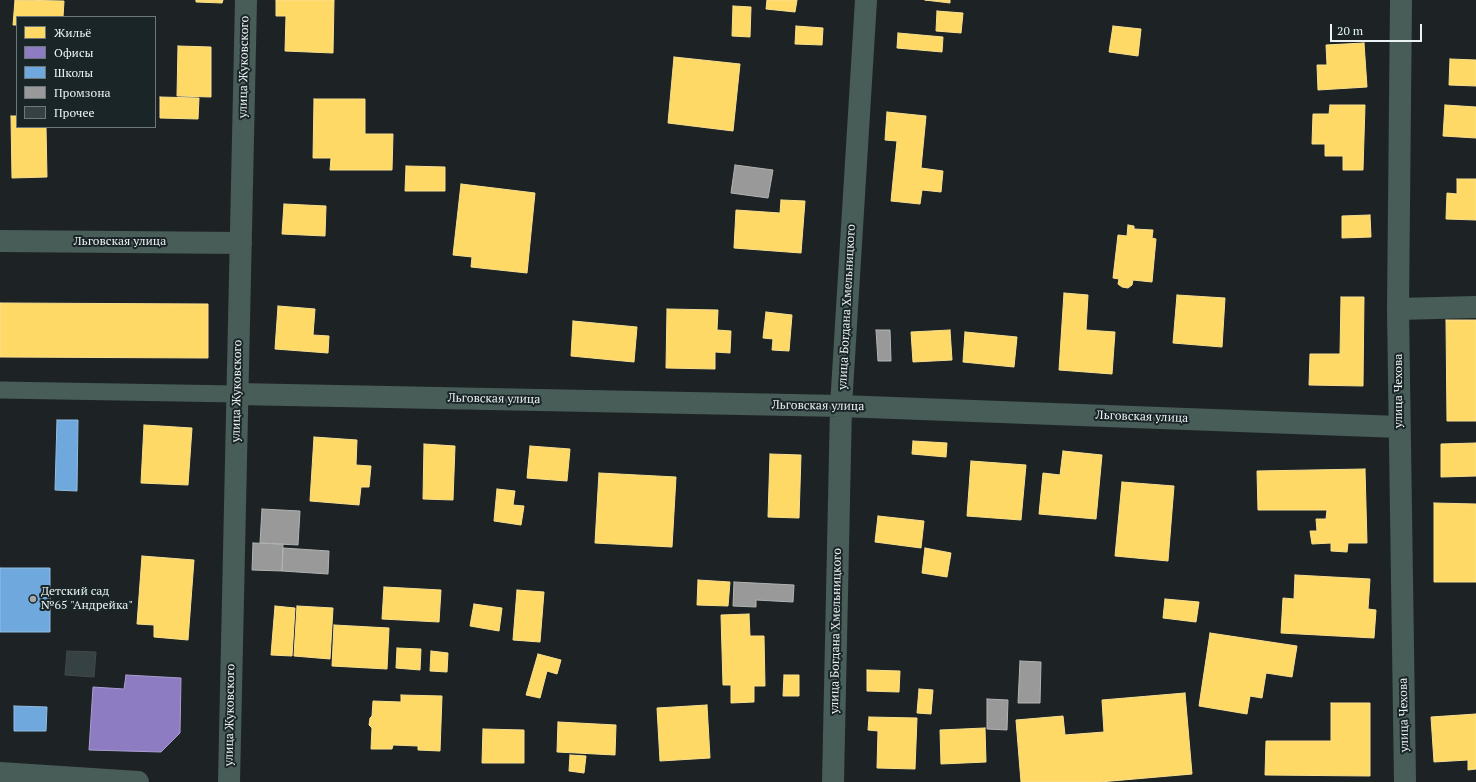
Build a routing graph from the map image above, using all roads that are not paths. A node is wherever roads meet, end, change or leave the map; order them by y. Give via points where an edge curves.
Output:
1 (246, 0) edge
2 (866, 0) edge
3 (1401, 0) edge
4 (0, 241) edge
5 (241, 243) junction
6 (1476, 307) edge
7 (1398, 309) junction
8 (0, 390) edge
9 (237, 394) junction
10 (841, 406) junction
11 (1399, 427) junction
12 (0, 773) edge
13 (138, 782) edge
14 (229, 782) edge
15 (833, 782) edge
16 (1405, 782) edge

1 - 5 street, улица Жуковского
2 - 10 street, улица Богдана Хмельницкого
3 - 7 street, улица Чехова
4 - 5 street, Льговская улица
5 - 9 street, улица Жуковского
6 - 7 street
7 - 11 street, улица Чехова
8 - 9 lane
9 - 10 street, Льговская улица
9 - 14 street, улица Жуковского
10 - 11 street, Льговская улица
10 - 15 street, улица Богдана Хмельницкого
11 - 16 street, улица Чехова
12 - 13 street

